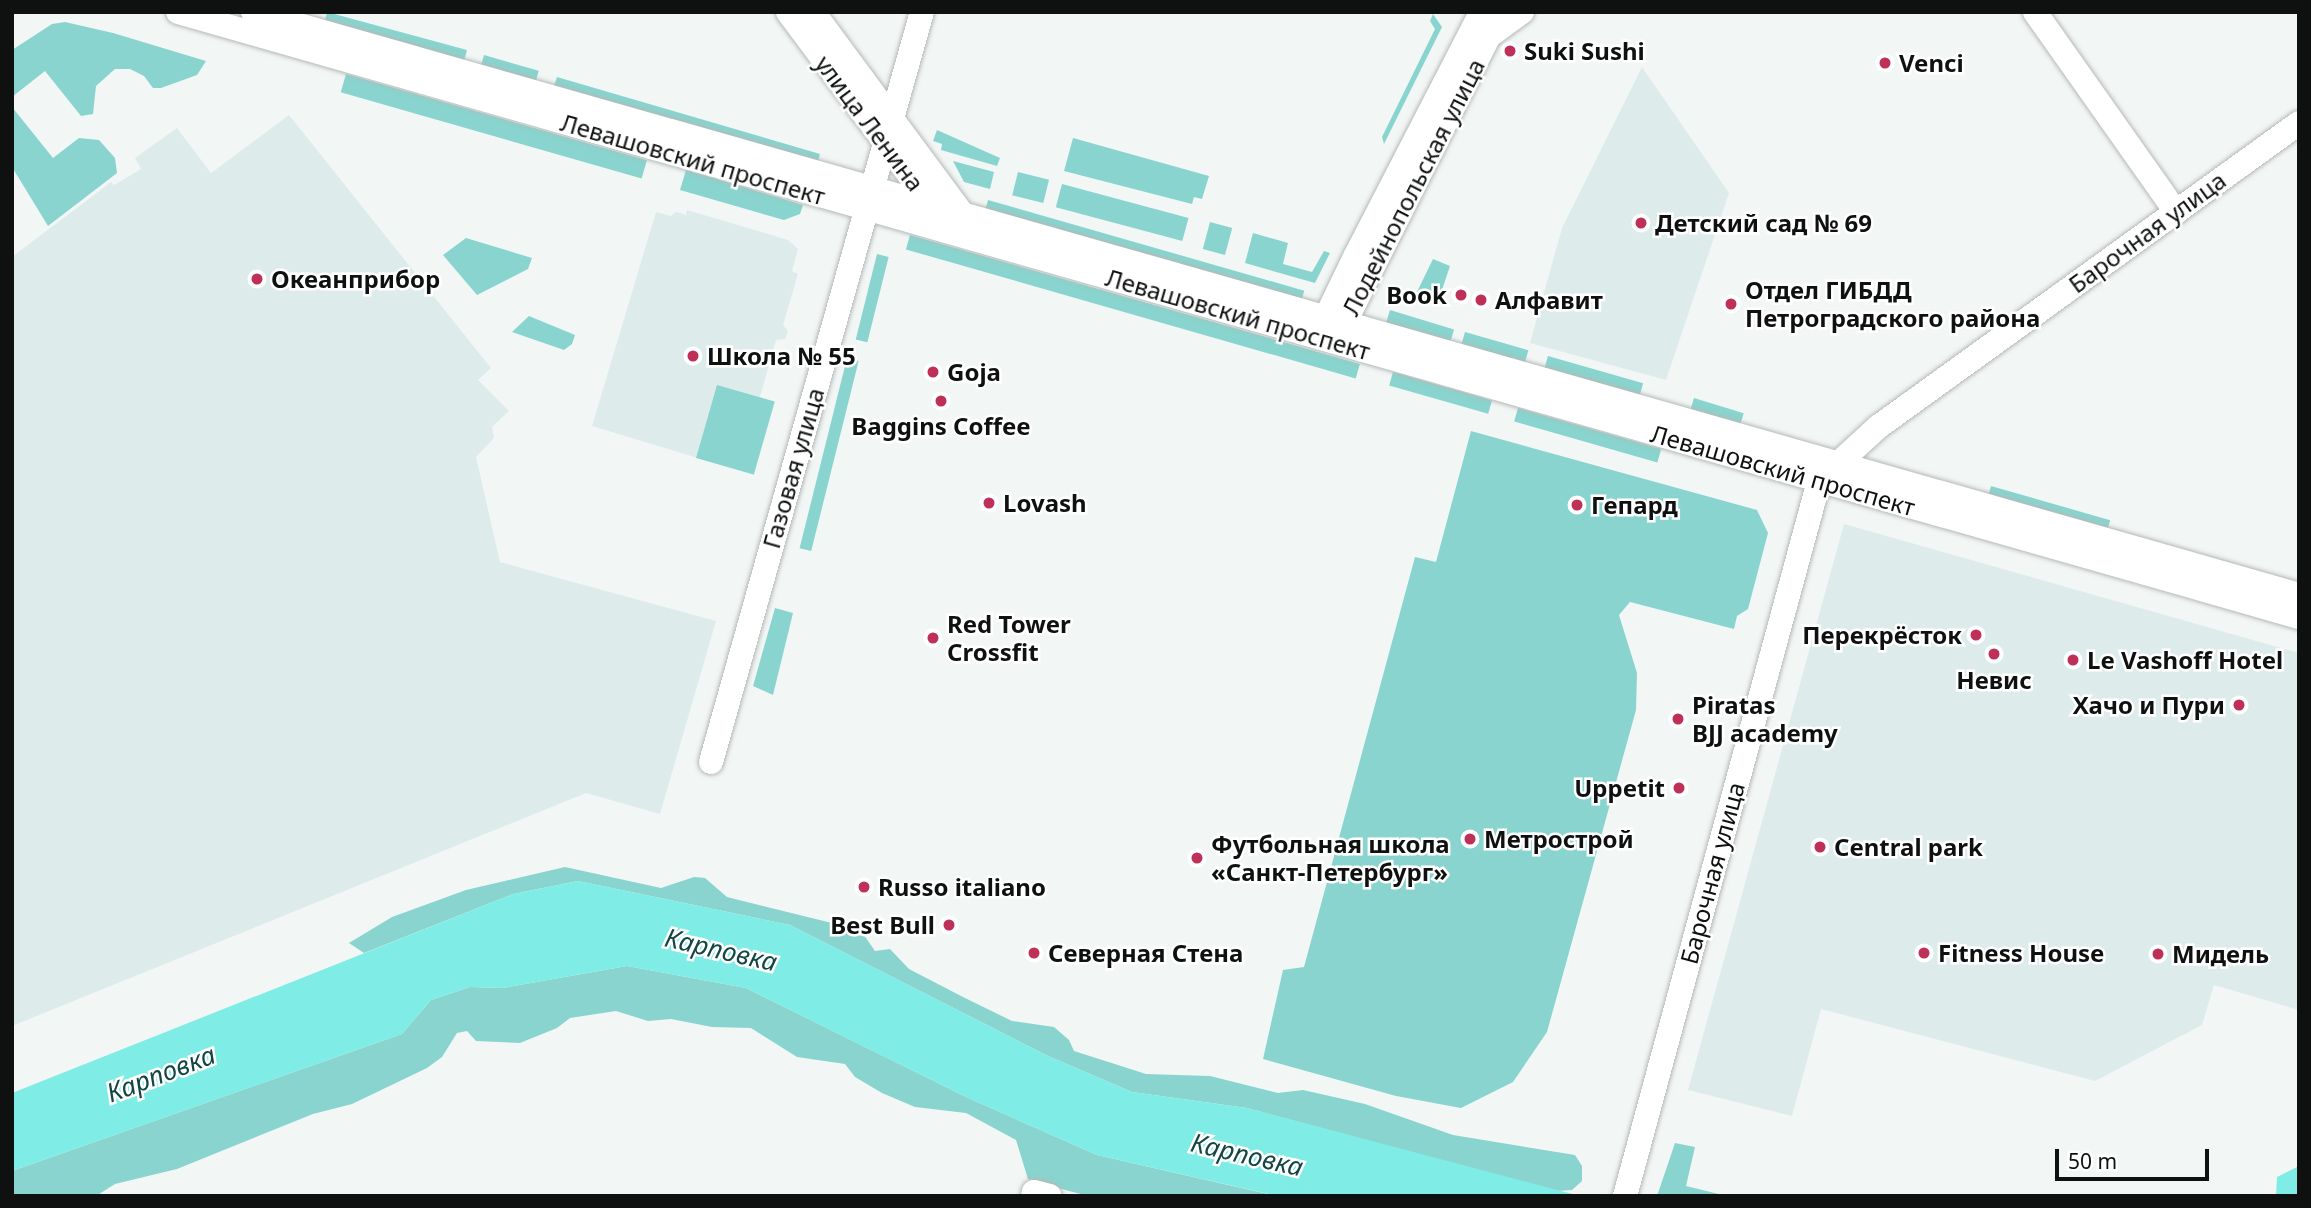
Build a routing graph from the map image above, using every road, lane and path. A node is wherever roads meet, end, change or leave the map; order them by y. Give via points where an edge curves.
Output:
1 (178, 12) edge
2 (253, 12) edge
3 (788, 12) edge
4 (813, 12) edge
5 (922, 12) edge
6 (1522, 12) edge
7 (2035, 12) edge
8 (1481, 20) edge
9 (890, 117) junction
10 (2299, 123) edge
11 (883, 142) junction
12 (868, 198) junction
13 (933, 206) junction
14 (2176, 212) junction
15 (958, 224) junction
16 (1332, 327) junction
17 (1837, 464) junction
18 (1819, 481) junction
19 (2299, 596) edge
20 (2299, 617) edge
21 (711, 762) dead end
22 (1625, 1196) edge

1 - 12 street, Левашовский проспект
2 - 12 street, Левашовский проспект
3 - 11 street, улица Ленина
4 - 9 street, улица Ленина
5 - 9 street, Газовая улица
6 - 8 street, Лодейнопольская улица
7 - 14 street
8 - 16 street, Лодейнопольская улица
9 - 11 street, Газовая улица
9 - 15 street, улица Ленина
10 - 14 street, Барочная улица
11 - 12 street, Газовая улица
11 - 13 street, улица Ленина
12 - 13 street, Левашовский проспект
12 - 15 street, Левашовский проспект
12 - 21 street, Газовая улица
13 - 15 street, улица Ленина
14 - 17 street, Барочная улица via 1878,427
15 - 16 street, Левашовский проспект
16 - 17 street, Левашовский проспект
16 - 18 street, Левашовский проспект
17 - 18 street, Барочная улица
17 - 19 street, Левашовский проспект
18 - 20 street, Левашовский проспект
18 - 22 street, Барочная улица

